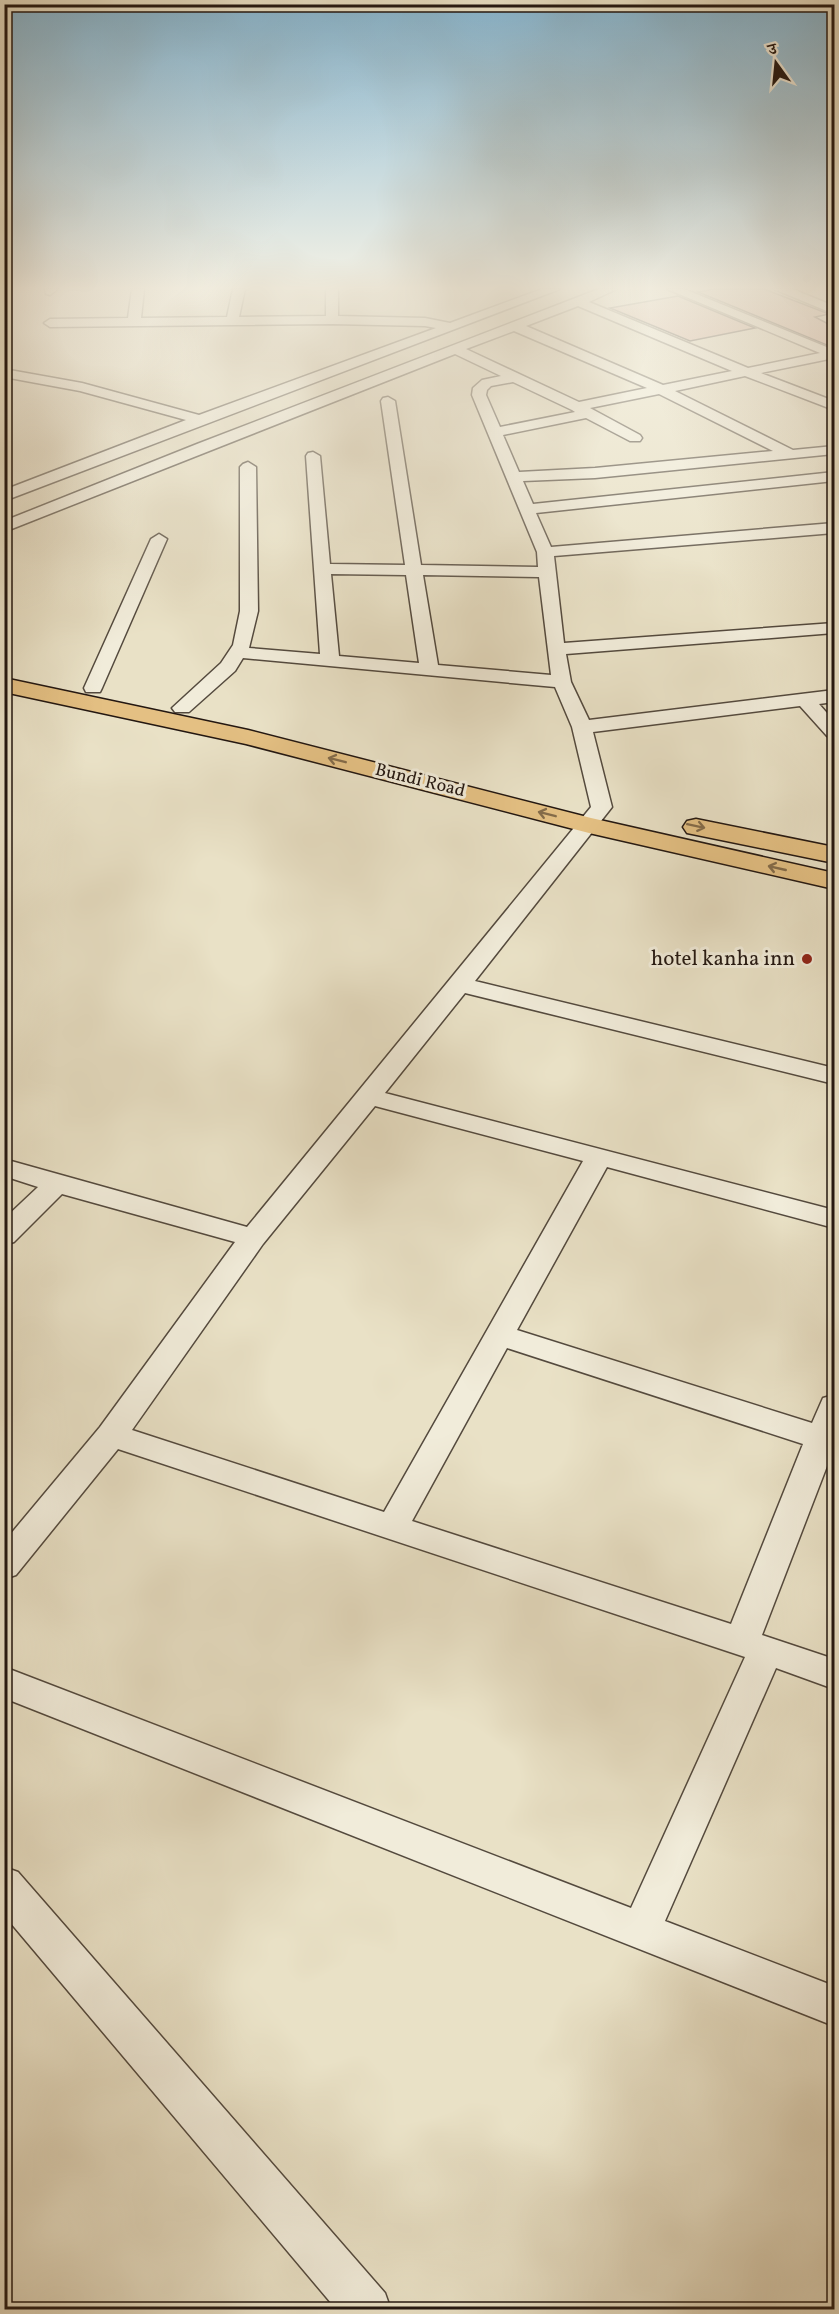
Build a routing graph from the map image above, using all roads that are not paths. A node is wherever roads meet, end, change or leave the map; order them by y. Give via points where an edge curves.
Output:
1 (118, 397) edge
2 (262, 397) edge
3 (335, 397) edge
4 (480, 397) edge
5 (557, 397) edge
6 (634, 397) edge
7 (676, 397) edge
8 (811, 397) edge
9 (387, 400) dead end
10 (834, 406) edge
11 (583, 410) junction
12 (200, 420) junction
13 (495, 432) junction
14 (635, 438) dead end
15 (834, 450) edge
16 (790, 454) junction
17 (313, 456) dead end
18 (248, 467) dead end
19 (514, 477) junction
20 (834, 477) edge
21 (4, 496) edge
22 (527, 509) junction
23 (4, 527) edge
24 (834, 528) edge
25 (159, 539) dead end
26 (545, 552) junction
27 (322, 569) junction
28 (414, 570) junction
29 (548, 572) junction
30 (834, 628) edge
31 (556, 649) junction
32 (237, 652) junction
33 (330, 661) junction
34 (4, 669) edge
35 (429, 670) junction
36 (562, 682) junction
37 (4, 685) edge
38 (93, 688) junction
39 (834, 696) edge
40 (806, 700) junction
41 (182, 708) junction
42 (582, 728) junction
43 (834, 732) edge
44 (595, 816) junction
45 (834, 855) edge
46 (834, 881) edge
47 (460, 984) junction
48 (834, 1076) edge
49 (368, 1096) junction
50 (599, 1157) junction
51 (4, 1167) edge
52 (57, 1184) junction
53 (834, 1219) edge
54 (4, 1236) edge
55 (252, 1238) junction
56 (500, 1335) junction
57 (834, 1407) edge
58 (111, 1435) junction
59 (828, 1440) edge
60 (392, 1527) junction
61 (4, 1566) edge
62 (754, 1646) junction
63 (834, 1674) edge
64 (4, 1682) edge
65 (4, 1885) edge
66 (641, 1931) junction
67 (834, 2006) edge
68 (368, 2310) edge

1 - 12 street
2 - 12 street
3 - 23 street
4 - 13 street
5 - 11 street
6 - 11 street
7 - 16 street
8 - 10 street
9 - 28 street
11 - 13 street
11 - 14 street
12 - 21 street
13 - 19 street
15 - 16 street
16 - 19 street
17 - 27 street
18 - 32 street via 249,611
19 - 22 street
20 - 22 street
22 - 26 street
24 - 26 street
25 - 38 street
26 - 29 street
27 - 28 street
27 - 33 street
28 - 29 street
28 - 35 street
29 - 31 street
30 - 31 street
31 - 36 street
32 - 33 street
32 - 41 street via 228,666
33 - 35 street
34 - 38 main road, Bundi Road
35 - 36 street
36 - 42 street
44 -> 37 main road, Bundi Road
38 - 41 main road, Bundi Road
39 - 40 street
40 - 42 street
40 - 43 street
41 - 44 main road, Bundi Road via 356,745
42 - 44 street
44 -> 45 main road, Bundi Road
46 -> 44 main road, Bundi Road
44 - 47 street
47 - 48 street
47 - 49 street
49 - 50 street
49 - 55 street
50 - 53 street
50 - 56 street
51 - 52 street
52 - 54 street
52 - 55 street
55 - 58 street
56 - 59 street
56 - 60 street
57 - 59 street
58 - 60 street
58 - 61 street
59 - 62 street
60 - 62 street
62 - 63 street
62 - 66 street
64 - 66 street
65 - 68 street
66 - 67 street

